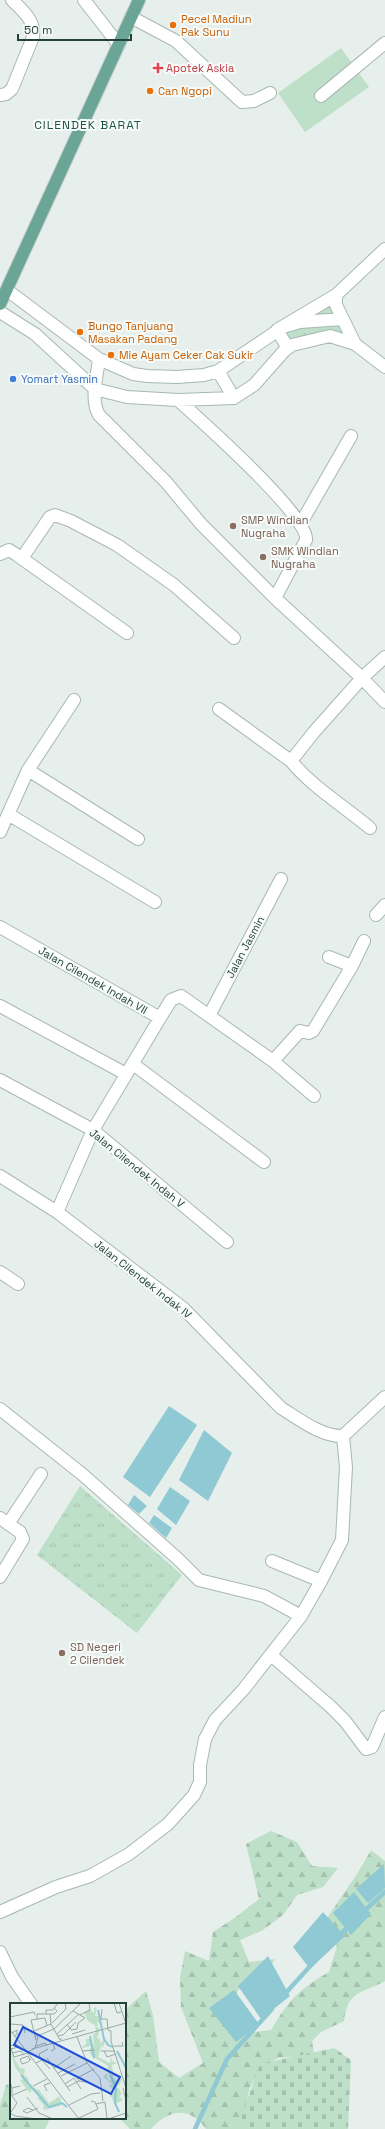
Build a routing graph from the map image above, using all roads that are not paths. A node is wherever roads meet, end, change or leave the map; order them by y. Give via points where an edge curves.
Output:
1 (12, 0) edge
2 (84, 0) edge
3 (139, 0) edge
4 (131, 17) junction
5 (385, 43) edge
6 (119, 45) junction
7 (270, 93) dead end
8 (0, 95) edge
9 (321, 96) dead end
10 (385, 249) edge
11 (7, 290) junction
12 (336, 295) junction
13 (0, 304) edge
14 (0, 312) edge
15 (45, 318) junction
16 (343, 319) junction
17 (277, 330) junction
18 (34, 334) junction
19 (356, 344) junction
20 (288, 348) junction
21 (99, 360) junction
22 (385, 367) edge
23 (218, 371) junction
24 (95, 389) junction
25 (234, 398) junction
26 (178, 400) junction
27 (351, 436) dead end
28 (301, 523) junction
29 (0, 554) edge
30 (22, 558) junction
31 (274, 598) junction
32 (127, 633) dead end
33 (234, 638) dead end
34 (385, 656) edge
35 (362, 678) junction
36 (74, 700) dead end
37 (385, 702) edge
38 (219, 709) dead end
39 (291, 761) junction
40 (28, 770) junction
41 (8, 814) junction
42 (370, 828) dead end
43 (0, 832) edge
44 (138, 839) dead end
45 (281, 879) dead end
46 (155, 902) dead end
47 (385, 905) edge
48 (376, 915) dead end
49 (0, 927) edge
50 (364, 941) dead end
51 (329, 957) dead end
52 (352, 966) junction
53 (0, 1006) edge
54 (210, 1014) junction
55 (160, 1018) junction
56 (273, 1061) junction
57 (129, 1069) junction
58 (0, 1080) edge
59 (314, 1096) dead end
60 (93, 1130) junction
61 (264, 1162) dead end
62 (0, 1176) edge
63 (57, 1212) junction
64 (227, 1242) dead end
65 (0, 1272) edge
66 (18, 1284) dead end
67 (385, 1397) edge
68 (0, 1409) edge
69 (338, 1436) junction
70 (41, 1474) dead end
71 (4, 1521) edge
72 (272, 1561) dead end
73 (0, 1577) edge
74 (321, 1581) junction
75 (301, 1616) junction
76 (271, 1655) junction
77 (385, 1717) edge
78 (0, 1912) edge
79 (0, 1952) edge
80 (30, 2003) edge

1 - 8 street via 30,18 34,28 33,37 12,89
2 - 6 street
3 - 4 main road
4 - 6 main road
4 - 7 street via 176,41 242,102 254,101
5 - 9 street
6 - 11 main road
10 - 12 street
11 - 13 main road
11 - 15 street
12 - 16 street via 336,305
12 - 17 street
14 - 18 street
15 - 18 street
15 - 21 street
16 - 17 street via 300,322
16 - 19 street
17 - 20 street
17 - 23 street
18 - 24 street
19 - 20 street via 330,336 315,338
19 - 22 street
20 - 25 street via 254,385
21 - 23 street via 133,374 147,376 204,375
21 - 24 street
23 - 25 street
24 - 26 street via 127,397
24 - 31 street via 96,411 99,415 166,482 200,524
25 - 26 street
26 - 28 street via 252,469
27 - 28 street
28 - 31 street via 307,536 306,540
29 - 30 street via 9,550
30 - 32 street
30 - 33 street via 50,517 55,515 71,521 117,545 174,585
31 - 35 street
34 - 35 street
35 - 37 street
35 - 39 street
36 - 40 street
38 - 39 street
39 - 42 street via 303,777
40 - 41 street
40 - 44 street
41 - 43 street
41 - 46 street
45 - 54 street, Jalan Jasmin
47 - 48 street
49 - 55 street, Jalan Cilendek Indah VII
50 - 52 street
51 - 52 street
52 - 56 street via 314,1031 300,1031
53 - 57 street
54 - 55 street, Jalan Cilendek Indah VII via 181,996 171,1000
54 - 56 street, Jalan Cilendek Indah VII
55 - 57 street
56 - 59 street, Jalan Cilendek Indah VII
57 - 60 street
57 - 61 street
58 - 60 street, Jalan Cilendek Indah V
60 - 63 street
60 - 64 street, Jalan Cilendek Indah V
62 - 63 street, Jalan Cilendek Indak IV
63 - 69 street, Jalan Cilendek Indak IV via 183,1308 281,1408
65 - 66 street
67 - 69 street
68 - 75 street via 82,1474 199,1580 264,1596
69 - 74 street via 346,1467 342,1540
70 - 71 street
71 - 73 street via 20,1532 23,1539
72 - 74 street
74 - 75 street
75 - 76 street
76 - 77 street via 331,1707 366,1749 372,1747
76 - 78 street via 243,1690 214,1720 200,1765 200,1782 194,1795 168,1824 129,1854 90,1876 56,1887
79 - 80 street via 12,1977

